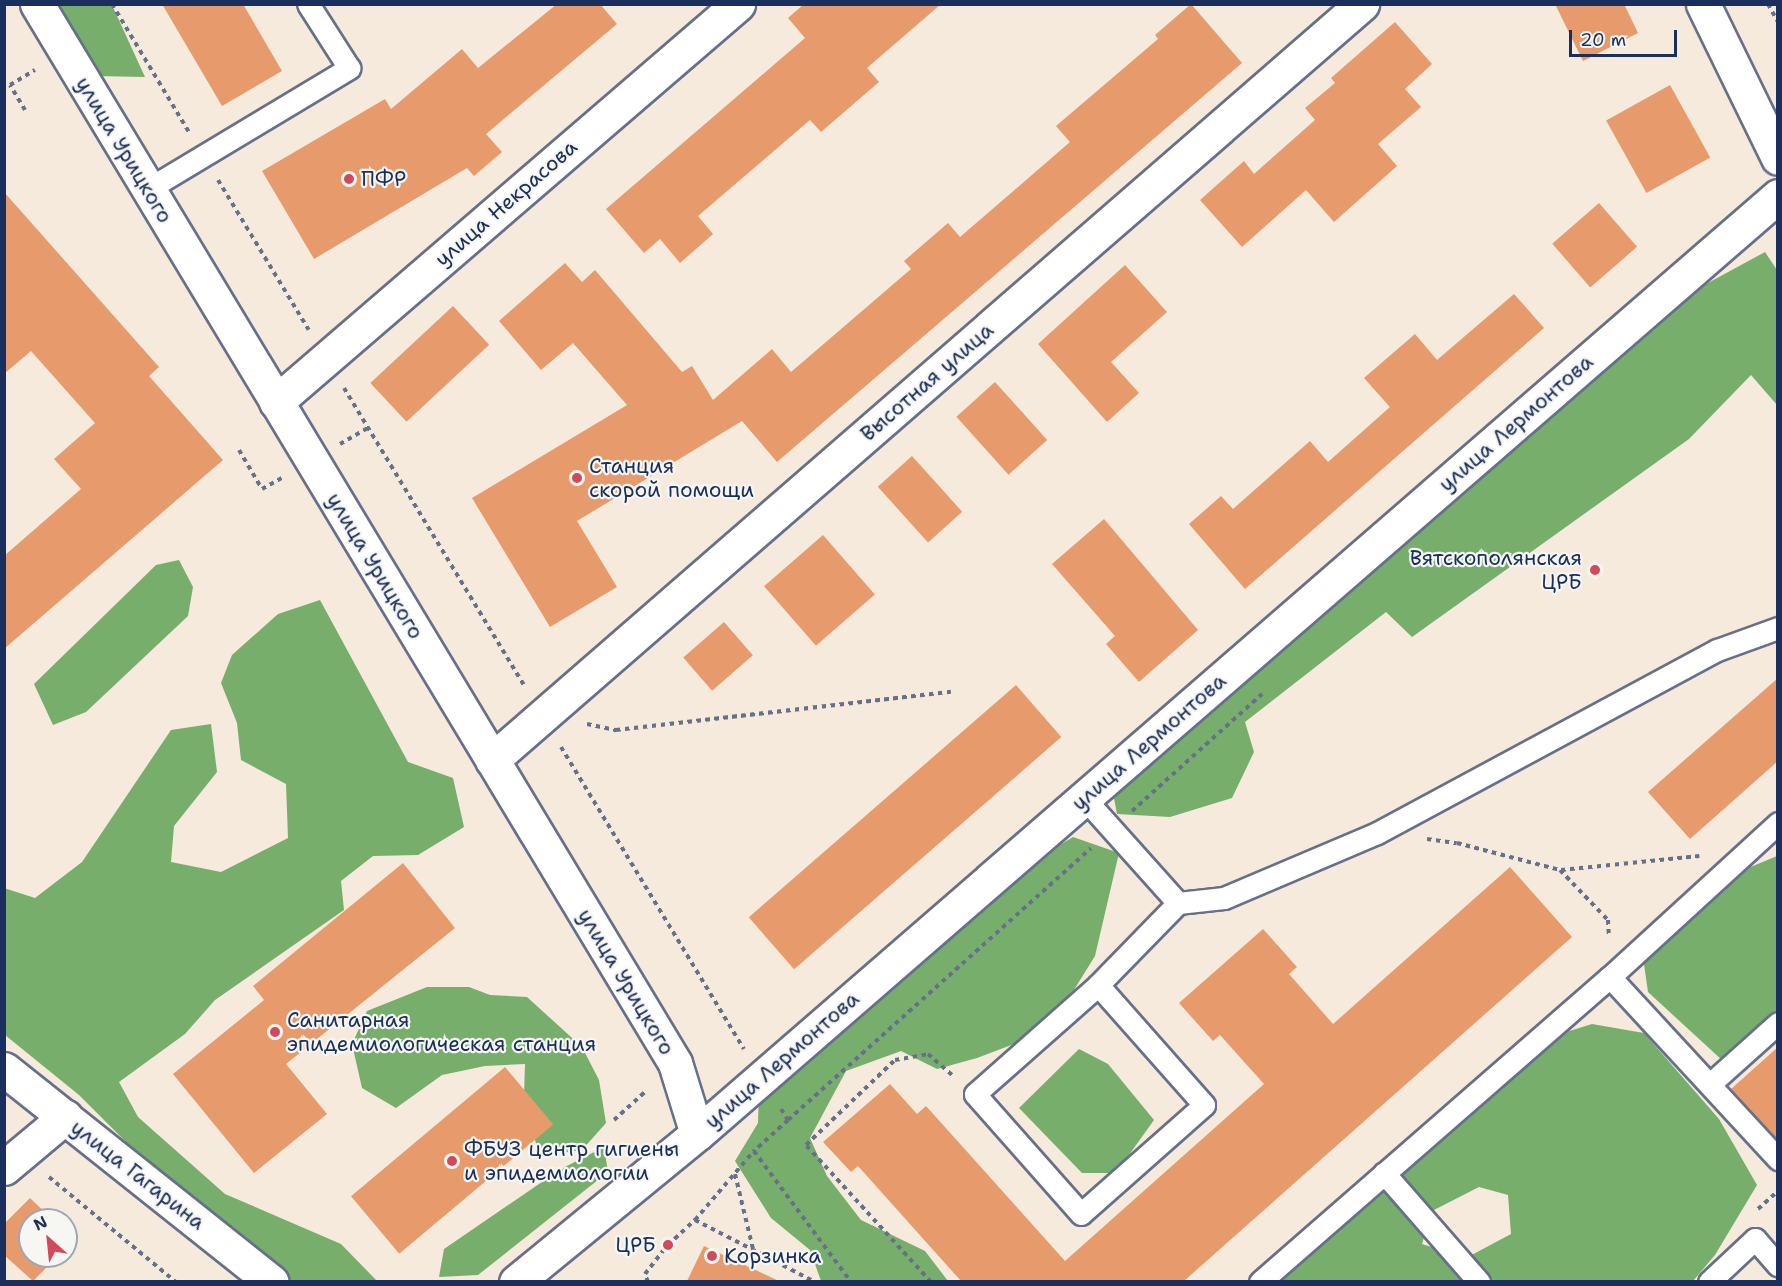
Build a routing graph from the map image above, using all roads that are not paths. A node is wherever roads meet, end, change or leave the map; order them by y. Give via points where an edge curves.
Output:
1 (37, 4) edge
2 (308, 4) edge
3 (738, 4) edge
4 (1362, 4) edge
5 (1703, 4) edge
6 (1778, 158) edge
7 (148, 189) junction
8 (1778, 196) edge
9 (276, 402) junction
10 (1778, 628) edge
11 (492, 760) junction
12 (1084, 798) junction
13 (1778, 823) edge
14 (1178, 903) junction
15 (1610, 977) junction
16 (1098, 985) junction
17 (1778, 1023) edge
18 (4, 1069) edge
19 (1710, 1084) junction
20 (65, 1117) junction
21 (698, 1134) junction
22 (1778, 1159) edge
23 (13, 1160) edge
24 (1384, 1173) junction
25 (1778, 1265) edge
26 (528, 1277) edge
27 (272, 1281) edge
28 (1260, 1281) edge
29 (1479, 1281) edge
30 (1709, 1281) edge

1 - 7 street, улица Урицкого
2 - 7 lane via 349,68
3 - 9 street, улица Некрасова
4 - 11 street, Высотная улица
5 - 6 street
7 - 9 street, улица Урицкого
8 - 12 street, улица Лермонтова
9 - 11 street, улица Урицкого
10 - 14 lane via 1717,650 1377,833 1224,898
11 - 21 street, улица Урицкого via 675,1063
12 - 14 lane
12 - 21 street, улица Лермонтова
13 - 15 lane
14 - 16 lane
15 - 19 lane
15 - 24 lane
16 - 16 lane via 975,1094 1082,1215 1204,1106
17 - 19 lane
18 - 20 street, улица Гагарина
19 - 22 lane
20 - 23 street
20 - 27 street, улица Гагарина
21 - 26 street, улица Лермонтова
24 - 28 lane
24 - 29 lane
25 - 30 lane via 1755,1239

